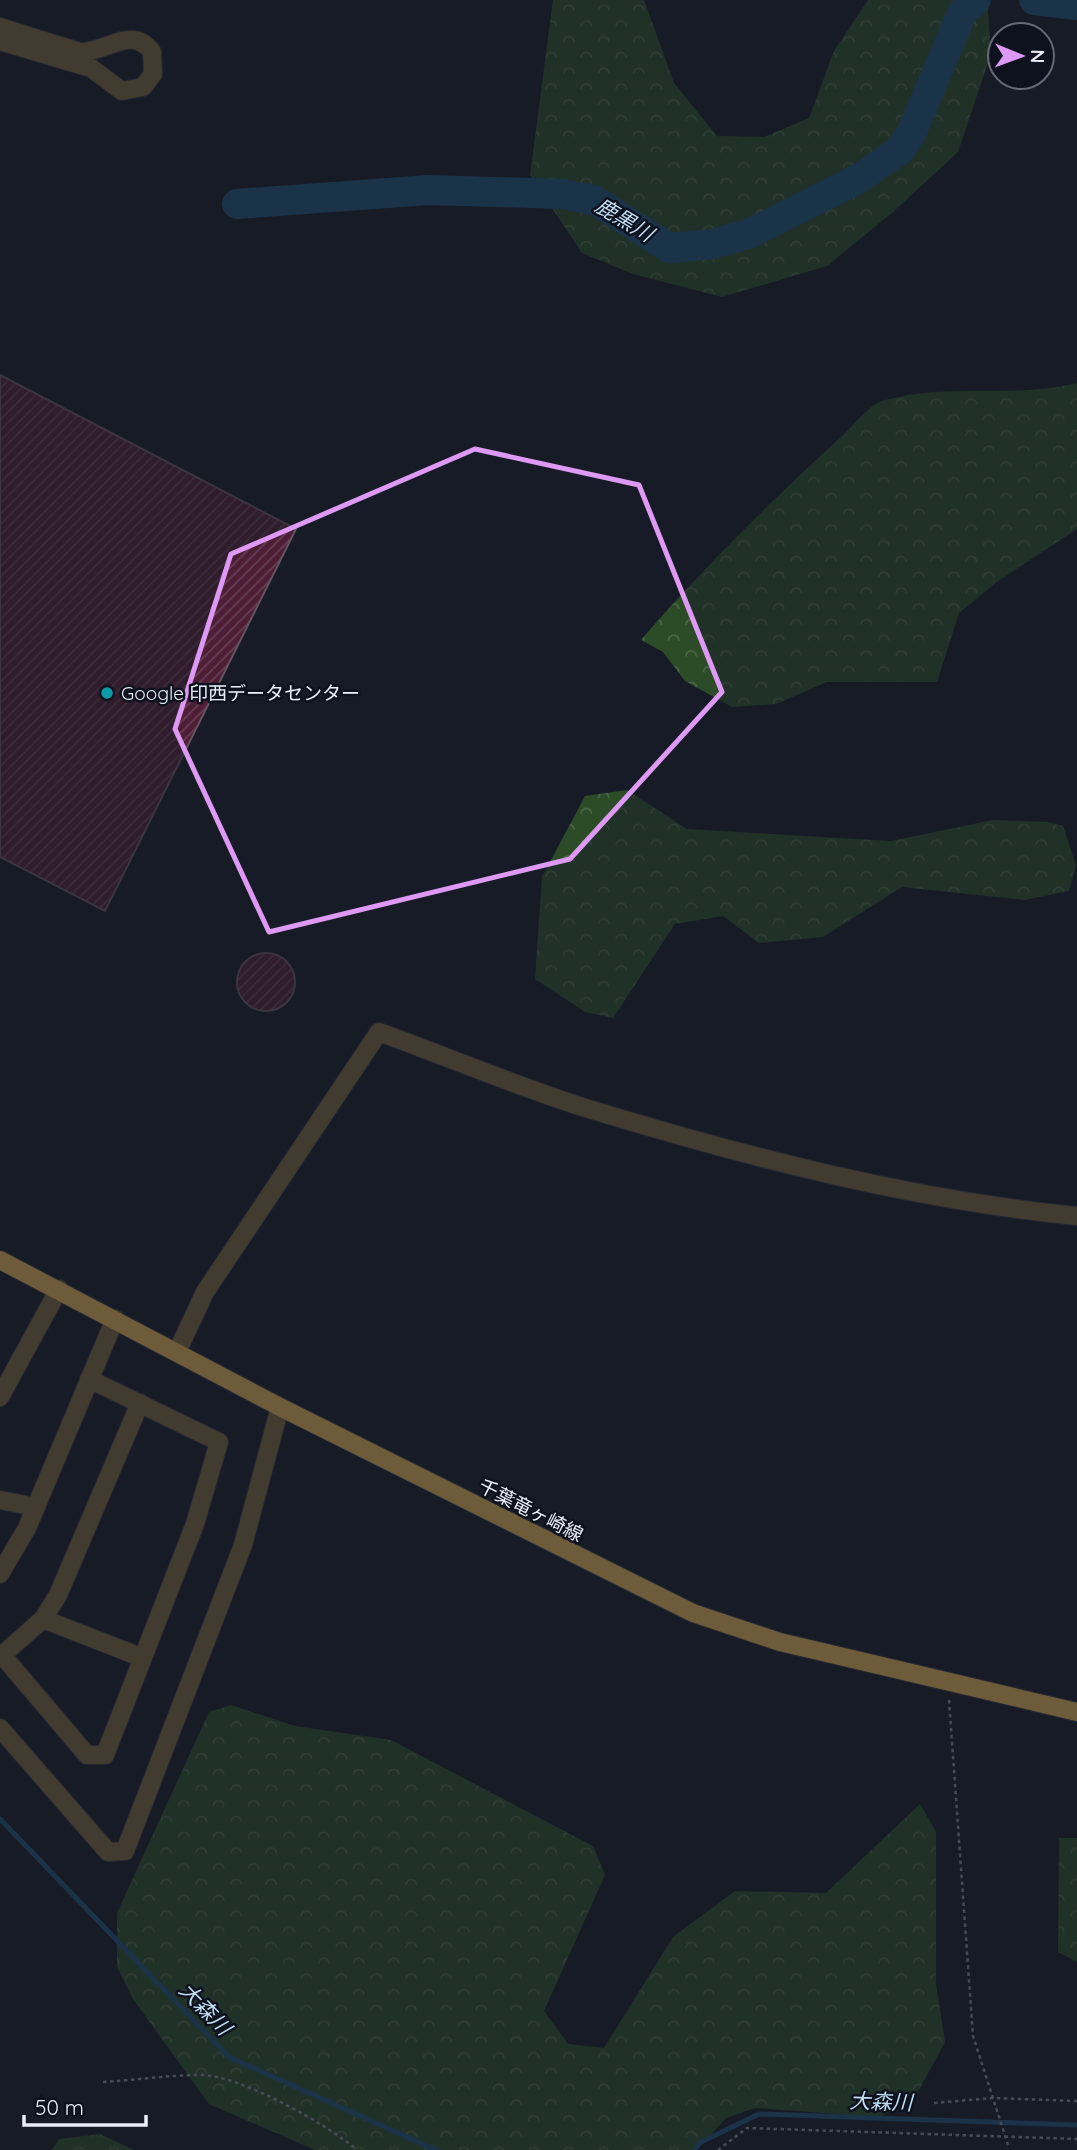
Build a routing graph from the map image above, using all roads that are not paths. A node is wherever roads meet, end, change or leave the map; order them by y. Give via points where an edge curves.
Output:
1 (0, 27) edge
2 (0, 41) edge
3 (1077, 1216) edge
4 (0, 1260) edge
5 (59, 1289) junction
6 (115, 1320) junction
7 (177, 1352) junction
8 (89, 1379) junction
9 (0, 1397) edge
10 (140, 1403) junction
11 (280, 1407) junction
12 (0, 1500) edge
13 (36, 1507) junction
14 (0, 1574) edge
15 (43, 1619) junction
16 (1, 1656) edge
17 (143, 1658) junction
18 (1077, 1712) edge
19 (0, 1728) edge

1 - 2 street via 80,52 133,39 147,45 155,67 143,87 122,91 91,68
3 - 7 street via 838,1177 587,1108 379,1032 205,1292
4 - 5 main road, 千葉竜ヶ崎線
5 - 6 main road, 千葉竜ヶ崎線
5 - 9 street
6 - 7 main road, 千葉竜ヶ崎線
6 - 8 street
7 - 11 main road, 千葉竜ヶ崎線
8 - 10 street
8 - 13 street
10 - 15 street via 73,1564
10 - 17 street via 219,1441 195,1524
11 - 18 main road, 千葉竜ヶ崎線 via 693,1614 780,1642
11 - 19 street via 243,1545 125,1851 108,1852
12 - 13 street
13 - 14 street
15 - 16 street
15 - 17 street
16 - 17 street via 87,1755 105,1755

